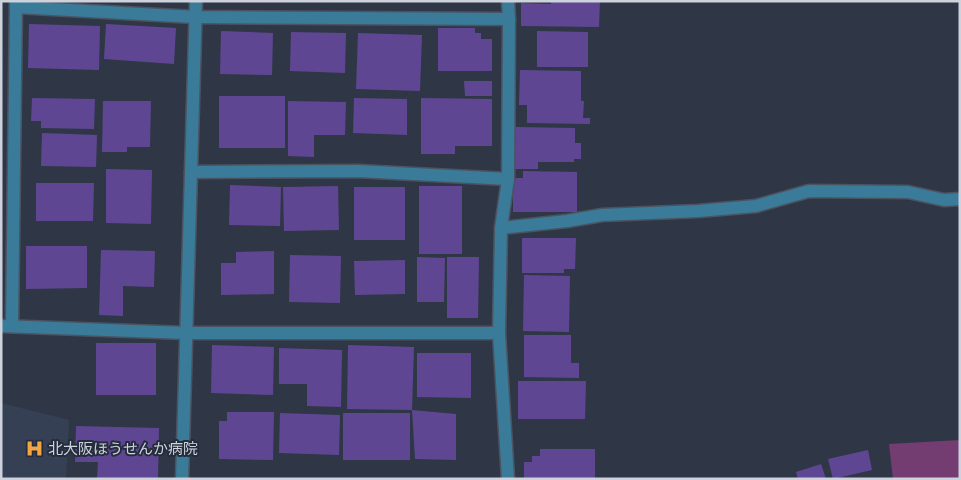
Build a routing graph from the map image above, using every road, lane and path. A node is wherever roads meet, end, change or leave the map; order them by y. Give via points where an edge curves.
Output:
1 (196, 1) edge
2 (508, 1) edge
3 (16, 4) edge
4 (195, 17) junction
5 (509, 19) junction
6 (191, 172) junction
7 (508, 179) junction
8 (960, 199) edge
9 (501, 228) junction
10 (7, 326) edge
11 (186, 333) junction
12 (500, 333) junction
13 (182, 479) edge
14 (508, 479) edge

1 - 4 street
2 - 5 street
3 - 4 street
3 - 10 street
4 - 5 street
4 - 6 street
5 - 7 street
6 - 7 street via 358,170
6 - 11 street
7 - 9 street
8 - 9 street via 944,200 908,192 810,191 756,206 602,215
9 - 12 street
10 - 11 street
11 - 12 street
11 - 13 street
12 - 14 street

